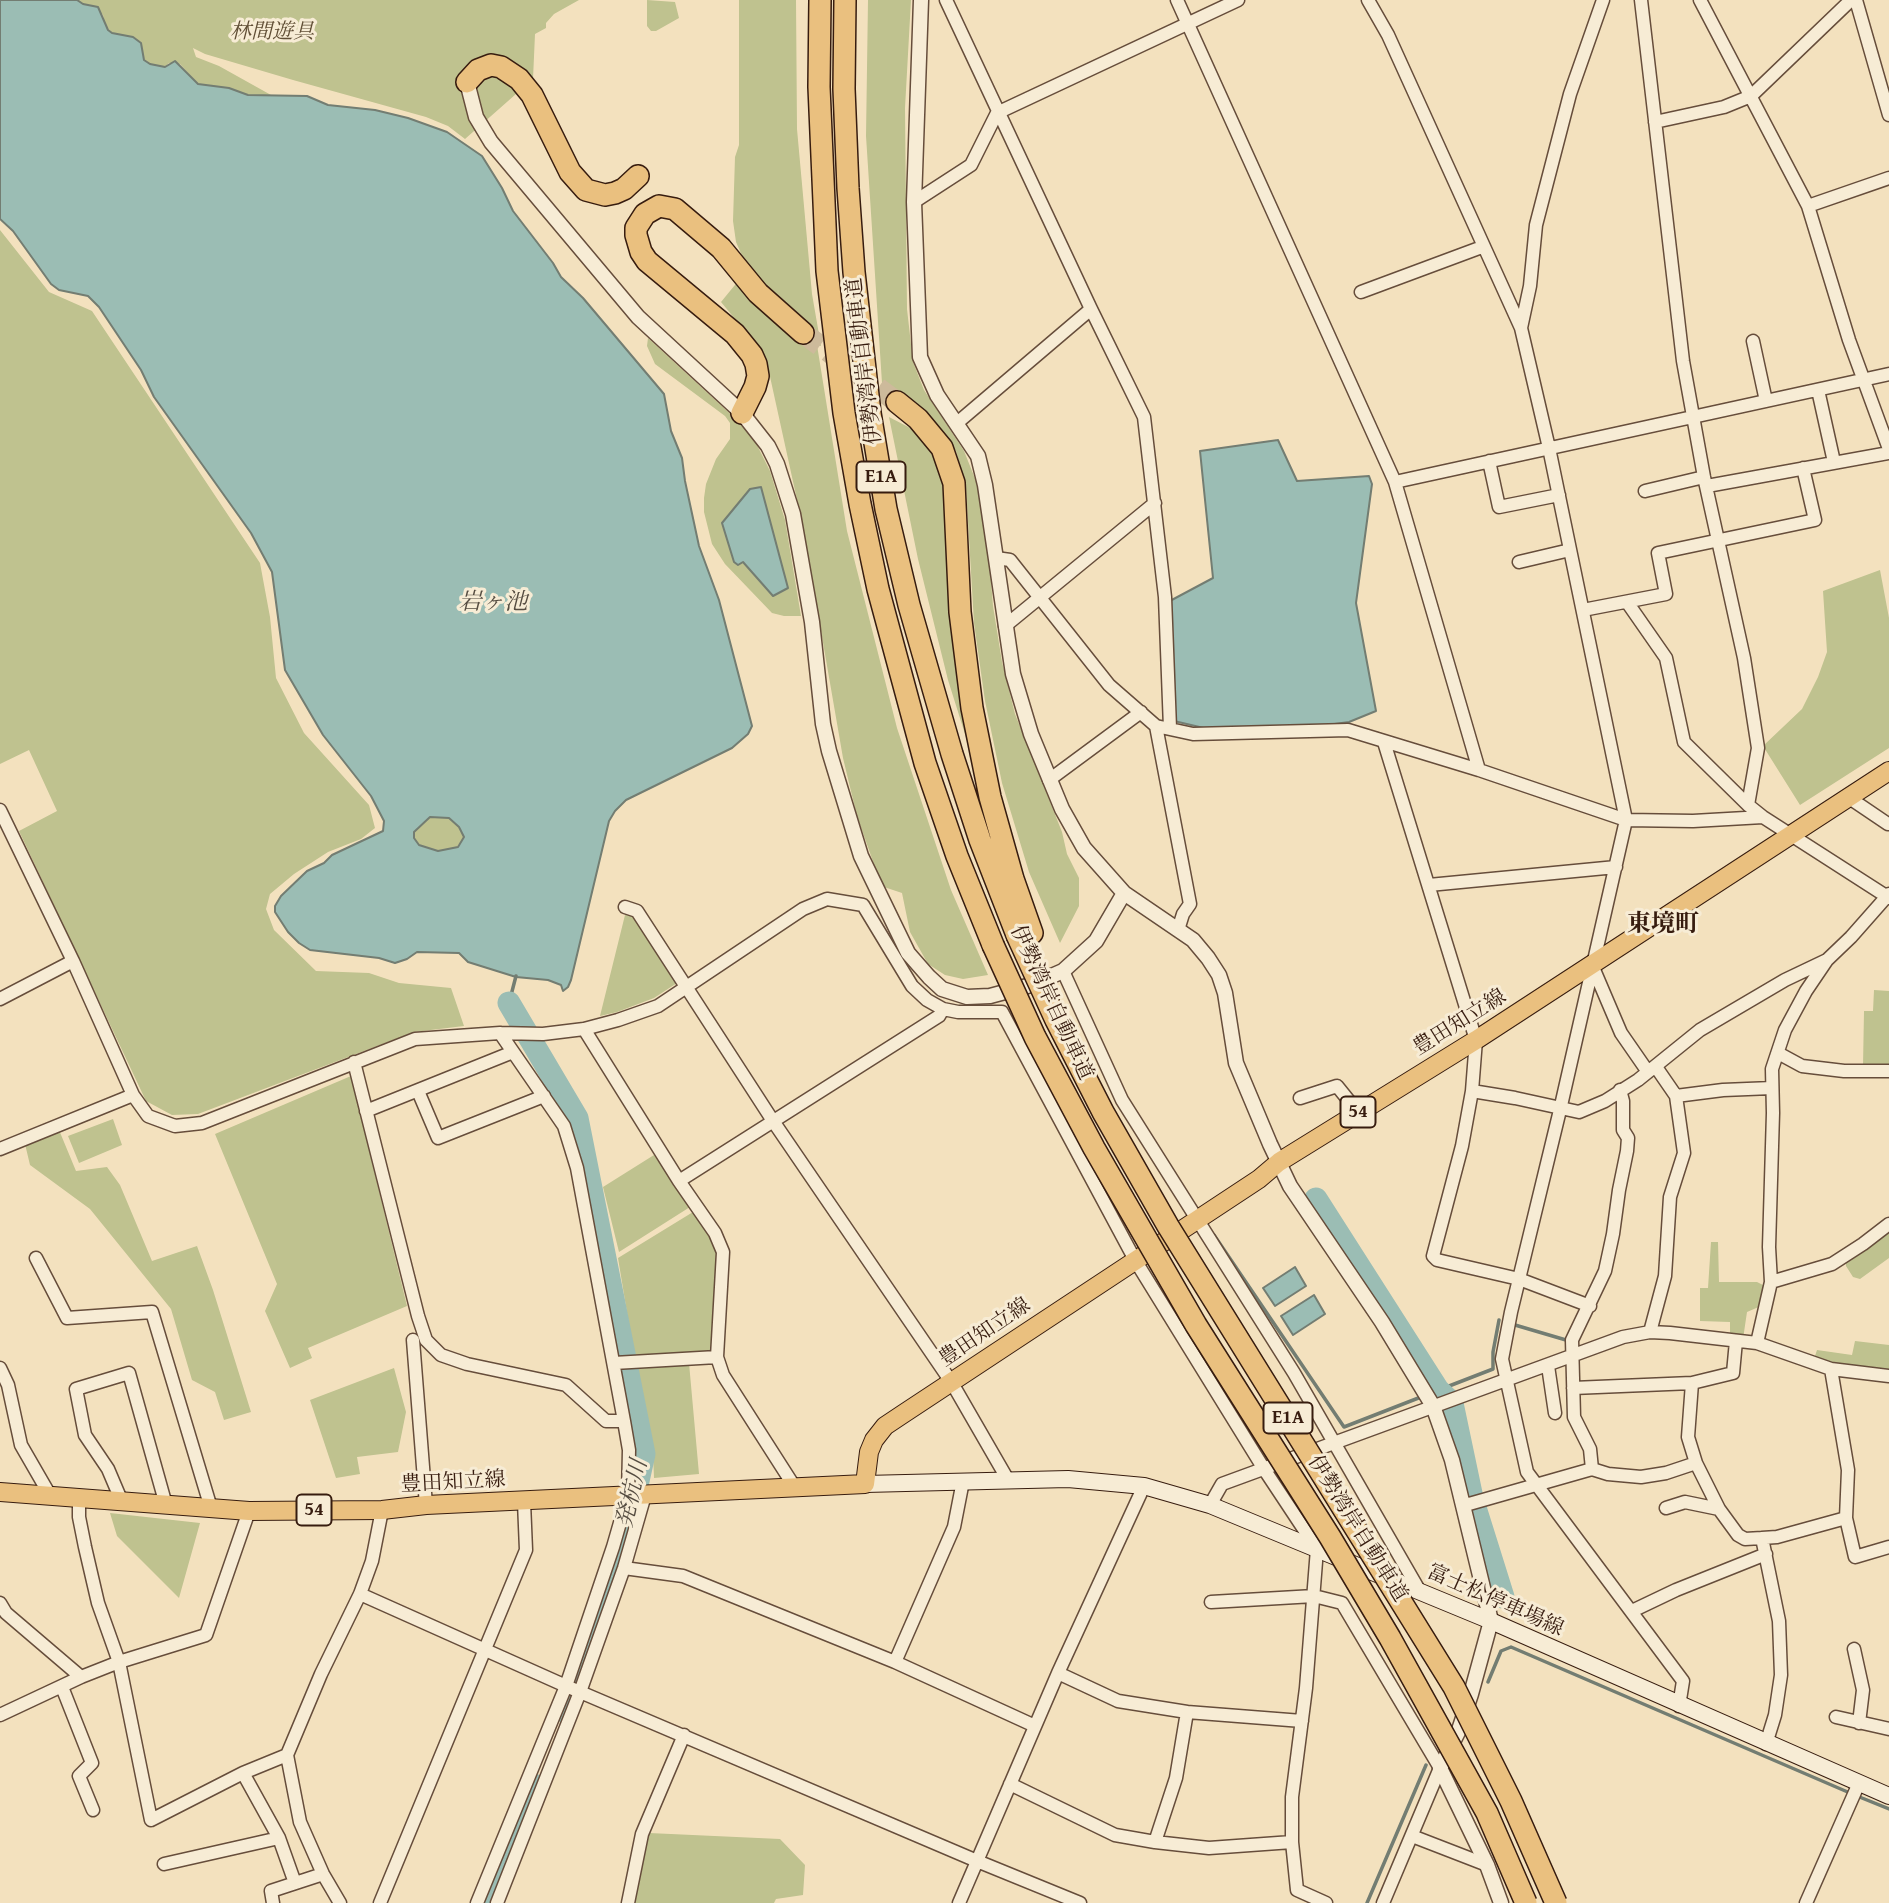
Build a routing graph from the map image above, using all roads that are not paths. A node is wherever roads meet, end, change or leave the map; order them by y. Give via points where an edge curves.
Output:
1 (806, 0) edge
2 (820, 0) edge
3 (845, 0) edge
4 (921, 0) edge
5 (946, 0) edge
6 (1177, 0) edge
7 (1238, 0) edge
8 (1368, 0) edge
9 (1603, 0) edge
10 (1641, 0) edge
11 (1700, 0) edge
12 (1854, 0) edge
13 (1188, 23) junction
14 (467, 82) joint
15 (1751, 96) junction
16 (997, 113) junction
17 (1889, 115) edge
18 (1656, 122) junction
19 (628, 176) dead end
20 (1889, 178) edge
21 (914, 202) junction
22 (1808, 206) junction
23 (1482, 247) junction
24 (827, 271) junction
25 (1360, 292) dead end
26 (1091, 309) junction
27 (1521, 328) junction
28 (803, 332) tunnel mouth
29 (1753, 341) dead end
30 (1889, 374) edge
31 (1863, 381) junction
32 (1818, 390) junction
33 (1766, 401) junction
34 (897, 402) tunnel mouth
35 (742, 413) junction
36 (1692, 417) junction
37 (957, 423) junction
38 (1549, 448) junction
39 (1889, 451) edge
40 (1489, 461) junction
41 (1834, 462) junction
42 (1803, 468) junction
43 (1705, 481) junction
44 (1395, 482) junction
45 (1645, 491) dead end
46 (1559, 495) junction
47 (1155, 503) junction
48 (1718, 540) junction
49 (1570, 550) junction
50 (996, 558) junction
51 (1519, 562) dead end
52 (1040, 597) junction
53 (1627, 602) junction
54 (1583, 610) junction
55 (1005, 626) junction
56 (1141, 712) junction
57 (1156, 726) junction
58 (1170, 729) junction
59 (1384, 741) junction
60 (1479, 770) junction
61 (1889, 771) edge
62 (1049, 780) junction
63 (1848, 797) junction
64 (1748, 805) junction
65 (1, 816) edge
66 (1763, 817) junction
67 (1626, 820) junction
68 (1888, 824) edge
69 (1790, 834) junction
70 (1616, 867) junction
71 (1429, 886) junction
72 (1124, 893) junction
73 (1888, 896) edge
74 (625, 907) dead end
75 (1178, 930) junction
76 (1025, 934) junction
77 (1827, 960) junction
78 (72, 961) junction
79 (1592, 965) junction
80 (1063, 971) junction
81 (687, 988) junction
82 (0, 999) edge
83 (943, 1009) junction
84 (584, 1029) junction
85 (500, 1034) junction
86 (1476, 1040) junction
87 (513, 1052) junction
88 (1778, 1053) junction
89 (354, 1062) junction
90 (1652, 1070) junction
91 (1889, 1071) edge
92 (1772, 1088) junction
93 (1620, 1090) junction
94 (418, 1091) junction
95 (1472, 1091) junction
96 (133, 1095) junction
97 (544, 1096) junction
98 (1676, 1096) junction
99 (1300, 1098) dead end
100 (1560, 1110) junction
101 (366, 1111) junction
102 (1358, 1112) junction
103 (773, 1121) junction
104 (0, 1149) edge
105 (1279, 1162) junction
106 (679, 1181) junction
107 (1198, 1218) junction
108 (1889, 1224) edge
109 (36, 1258) dead end
110 (1135, 1260) junction
111 (1519, 1279) junction
112 (1771, 1282) junction
113 (1590, 1306) junction
114 (1650, 1332) junction
115 (413, 1340) dead end
116 (1736, 1341) junction
117 (1758, 1343) junction
118 (717, 1357) junction
119 (1571, 1357) junction
120 (614, 1363) junction
121 (1548, 1366) junction
122 (0, 1368) edge
123 (1831, 1369) junction
124 (1889, 1376) edge
125 (1506, 1380) junction
126 (952, 1383) junction
127 (1692, 1383) junction
128 (1573, 1388) junction
129 (1439, 1404) junction
130 (1555, 1413) dead end
131 (624, 1421) junction
132 (1333, 1444) junction
133 (1696, 1464) junction
134 (1264, 1469) junction
135 (1592, 1469) junction
136 (1008, 1480) junction
137 (963, 1481) junction
138 (1536, 1483) junction
139 (865, 1484) junction
140 (794, 1486) junction
141 (1144, 1486) junction
142 (0, 1492) edge
143 (636, 1495) junction
144 (51, 1497) junction
145 (79, 1499) junction
146 (122, 1502) junction
147 (524, 1502) junction
148 (1466, 1504) junction
149 (166, 1505) junction
150 (426, 1505) junction
151 (1210, 1505) junction
152 (211, 1508) junction
153 (1666, 1508) dead end
154 (1719, 1509) junction
155 (382, 1510) junction
156 (249, 1511) junction
157 (1846, 1518) junction
158 (1762, 1538) junction
159 (1889, 1547) edge
160 (1317, 1549) junction
161 (1766, 1554) junction
162 (624, 1568) junction
163 (1419, 1590) junction
164 (360, 1594) junction
165 (1314, 1596) junction
166 (1211, 1602) dead end
167 (0, 1603) edge
168 (1632, 1611) junction
169 (1491, 1621) junction
170 (1854, 1649) dead end
171 (485, 1651) junction
172 (119, 1662) junction
173 (895, 1662) junction
174 (1058, 1673) junction
175 (81, 1677) junction
176 (566, 1686) junction
177 (62, 1687) junction
178 (580, 1692) junction
179 (1679, 1706) junction
180 (1186, 1712) junction
181 (0, 1715) edge
182 (1836, 1717) dead end
183 (1302, 1721) junction
184 (1859, 1723) junction
185 (1035, 1726) junction
186 (1889, 1729) edge
187 (684, 1735) junction
188 (1766, 1744) junction
189 (287, 1755) junction
190 (1440, 1768) junction
191 (243, 1773) junction
192 (1010, 1784) junction
193 (1856, 1789) junction
194 (1889, 1796) edge
195 (93, 1810) dead end
196 (1412, 1836) junction
197 (279, 1838) junction
198 (1156, 1842) junction
199 (1292, 1842) junction
200 (976, 1861) junction
201 (164, 1864) dead end
202 (1487, 1865) junction
203 (323, 1874) junction
204 (295, 1883) junction
205 (274, 1903) edge
206 (340, 1903) edge
207 (380, 1903) edge
208 (477, 1903) edge
209 (497, 1903) edge
210 (628, 1903) edge
211 (959, 1903) edge
212 (1080, 1903) edge
213 (1326, 1903) edge
214 (1383, 1903) edge
215 (1502, 1903) edge
216 (1526, 1903) edge
217 (1556, 1903) edge
218 (1806, 1903) edge

1 - 24 highway via 809,146
2 - 24 highway, 伊勢湾岸自動車道 / E1A
3 - 76 highway, 伊勢湾岸自動車道 / E1A via 844,89 854,272 886,509 909,605 980,840
4 - 21 street
5 - 16 street
6 - 13 street
7 - 13 street
8 - 23 street
9 - 27 street via 1570,94 1539,214
10 - 18 street
11 - 15 street
12 - 15 street
12 - 17 street
13 - 16 street
13 - 44 street
14 - 19 highway via 484,66 510,72 532,95 563,158 586,190 615,193
14 - 35 street via 483,131 517,172 639,317
15 - 18 street
15 - 22 street
16 - 21 street via 971,165
16 - 26 street
18 - 36 street
20 - 22 street
21 - 37 street via 920,357 937,395
22 - 31 street
23 - 25 street
23 - 27 street
24 - 216 highway, 伊勢湾岸自動車道 / E1A, bridge via 846,426 878,589 925,763 993,946 1094,1148 1196,1325 1390,1637 1487,1813
26 - 37 street
26 - 47 street via 1144,417
27 - 38 street
28 - 35 highway via 758,293 722,248 675,209 659,206 645,214 636,235 647,261 735,334 752,355 758,376
29 - 33 street
30 - 31 street
31 - 32 street
31 - 39 street
32 - 33 street
32 - 41 street
33 - 36 street
34 - 76 highway via 942,448 954,483 960,612 972,708
35 - 80 street via 768,446 784,484 803,568 829,751 861,856 908,953 942,989 967,997 1031,985
36 - 38 street
36 - 43 street
37 - 50 street via 978,456
38 - 40 street
38 - 46 street
39 - 41 street
40 - 44 street
40 - 46 street via 1499,507
41 - 42 street
42 - 43 street
42 - 48 street via 1815,520
43 - 45 street
43 - 48 street
44 - 60 street
46 - 49 street
47 - 52 street
47 - 58 street via 1165,597
48 - 53 street via 1658,553 1666,594
48 - 64 street via 1759,748
49 - 51 street
49 - 54 street
50 - 52 street via 1010,560
50 - 55 street
52 - 55 street
52 - 56 street via 1109,685
53 - 54 street
53 - 64 street via 1667,658 1684,742
54 - 67 street
55 - 62 street via 1013,674
56 - 57 street
56 - 62 street
57 - 58 street
57 - 75 street via 1190,904
58 - 59 street via 1193,734 1348,730
59 - 60 street
59 - 71 street
60 - 67 street
61 - 63 main road, 豊田知立線 / 54
62 - 72 street via 1084,848
63 - 68 street
63 - 69 main road, 豊田知立線 / 54
64 - 66 street
65 - 78 street
66 - 67 street
66 - 69 street
67 - 70 street
69 - 73 street
69 - 79 main road, 豊田知立線 / 54
70 - 71 street
70 - 79 street
71 - 86 street
72 - 75 street
72 - 80 street via 1096,941
73 - 77 street
74 - 81 street via 637,911
75 - 105 street via 1192,940 1219,975 1236,1063
76 - 217 highway, 伊勢湾岸自動車道 / E1A, bridge via 1056,1020 1103,1112 1168,1226 1454,1687
77 - 88 street via 1785,1030
77 - 90 street via 1700,1030
78 - 82 street
78 - 96 street
79 - 86 main road, 豊田知立線 / 54
79 - 90 street via 1621,1033
79 - 100 street
80 - 107 street via 1122,1100
81 - 83 street via 803,909 827,899 863,905 912,986
81 - 84 street via 658,1006
81 - 103 street
83 - 103 street via 939,1016
83 - 110 street via 1002,1012
84 - 85 street
84 - 106 street
85 - 87 street
85 - 89 street via 415,1039
86 - 95 street
86 - 102 main road, 豊田知立線 / 54
87 - 94 street
87 - 97 street
88 - 91 street via 1802,1066
88 - 92 street
89 - 96 street via 202,1123 175,1126 148,1116
89 - 101 street
90 - 93 street
90 - 98 street
92 - 98 street
92 - 112 street
93 - 100 street via 1579,1112
93 - 113 street via 1627,1151 1605,1271
94 - 97 street via 438,1138
94 - 101 street
95 - 100 street
95 - 111 street via 1433,1256
96 - 104 street
97 - 120 street via 564,1126 577,1168
98 - 114 street via 1684,1153 1670,1197 1665,1276
99 - 102 street via 1337,1087
100 - 111 street
101 - 131 street via 426,1340 441,1355 467,1364 566,1385 606,1422
102 - 105 main road, 豊田知立線 / 54
103 - 106 street
103 - 126 street
105 - 107 main road, 豊田知立線 / 54
105 - 129 street via 1290,1186
106 - 118 street via 723,1252
107 - 110 main road, 豊田知立線 / 54
107 - 132 street
108 - 112 street via 1832,1264
109 - 152 street via 67,1318 152,1312
110 - 126 main road, 豊田知立線 / 54
110 - 134 street
111 - 113 street
111 - 125 street via 1502,1359
112 - 117 street
113 - 119 street via 1572,1340
114 - 116 street
114 - 119 street
115 - 150 street
116 - 117 street
116 - 127 street via 1733,1373
117 - 123 street
118 - 120 street
118 - 140 street via 723,1375
119 - 121 street
119 - 128 street
120 - 131 street
121 - 125 street
121 - 130 street
122 - 144 street via 21,1445
123 - 124 street
123 - 157 street via 1848,1471
125 - 129 street
125 - 138 street via 1527,1472
126 - 136 street
126 - 139 main road, 豊田知立線 / 54 via 885,1426 869,1452
127 - 128 street
127 - 133 street via 1688,1437
128 - 135 street via 1574,1417 1590,1449
129 - 132 street
129 - 148 street
131 - 143 street
132 - 134 street
132 - 163 street
133 - 135 street via 1642,1477
133 - 154 street
134 - 151 street via 1222,1484
134 - 160 street
135 - 138 street
136 - 137 main road, 富士松停車場線
136 - 141 main road, 富士松停車場線 via 1068,1479
137 - 139 main road, 富士松停車場線
137 - 173 street via 954,1527
138 - 148 street
138 - 168 street
139 - 140 main road, 豊田知立線 / 54
140 - 143 main road, 豊田知立線 / 54
141 - 151 main road, 富士松停車場線
141 - 174 street
142 - 144 main road, 豊田知立線 / 54
143 - 147 main road, 豊田知立線 / 54
143 - 162 street
143 - 176 street via 613,1547
144 - 145 main road, 豊田知立線 / 54
145 - 146 main road, 豊田知立線 / 54
145 - 172 street via 98,1603
146 - 149 main road, 豊田知立線 / 54
146 - 149 street via 108,1469 85,1435 76,1389 129,1373
147 - 150 main road, 豊田知立線 / 54
147 - 171 street via 526,1550
148 - 169 street
149 - 152 main road, 豊田知立線 / 54
150 - 155 main road, 豊田知立線 / 54
151 - 160 main road, 富士松停車場線
152 - 156 main road, 豊田知立線 / 54
153 - 154 street via 1685,1502
154 - 158 street via 1738,1535
155 - 156 main road, 豊田知立線 / 54
155 - 164 street
156 - 172 street via 206,1635
157 - 158 street
157 - 159 street via 1855,1557
158 - 161 street
160 - 163 main road, 富士松停車場線
160 - 165 street
161 - 168 street
161 - 188 street via 1779,1621 1781,1675
162 - 173 street via 683,1576
162 - 178 street
163 - 169 main road, 富士松停車場線
164 - 171 street
164 - 189 street
165 - 166 street
165 - 183 street
165 - 190 street via 1342,1603
167 - 175 street
168 - 179 street via 1682,1681
169 - 179 main road, 富士松停車場線
169 - 190 street via 1463,1718
170 - 184 street via 1863,1690
171 - 176 street
171 - 207 street
172 - 175 street
172 - 191 street via 151,1820
173 - 185 street
174 - 180 street via 1118,1701
174 - 185 street
175 - 177 street
176 - 178 street
176 - 208 street
177 - 181 street
177 - 195 street via 92,1763 79,1776
178 - 187 street
178 - 209 street
179 - 188 main road, 富士松停車場線
180 - 183 street
180 - 198 street via 1176,1778
182 - 184 street
183 - 199 street via 1292,1797
184 - 186 street
185 - 192 street
187 - 200 street
187 - 210 street via 642,1834
188 - 193 main road, 富士松停車場線
189 - 191 street
189 - 203 street via 300,1822
190 - 196 street
190 - 202 street
191 - 197 street
192 - 198 street via 1115,1835
192 - 200 street
193 - 194 main road, 富士松停車場線
193 - 218 street
196 - 202 street
196 - 214 street
197 - 201 street
197 - 204 street
198 - 199 street via 1209,1848
199 - 213 street via 1297,1890
200 - 211 street
200 - 212 street
202 - 215 street
203 - 204 street
203 - 206 street
204 - 205 street via 271,1891

